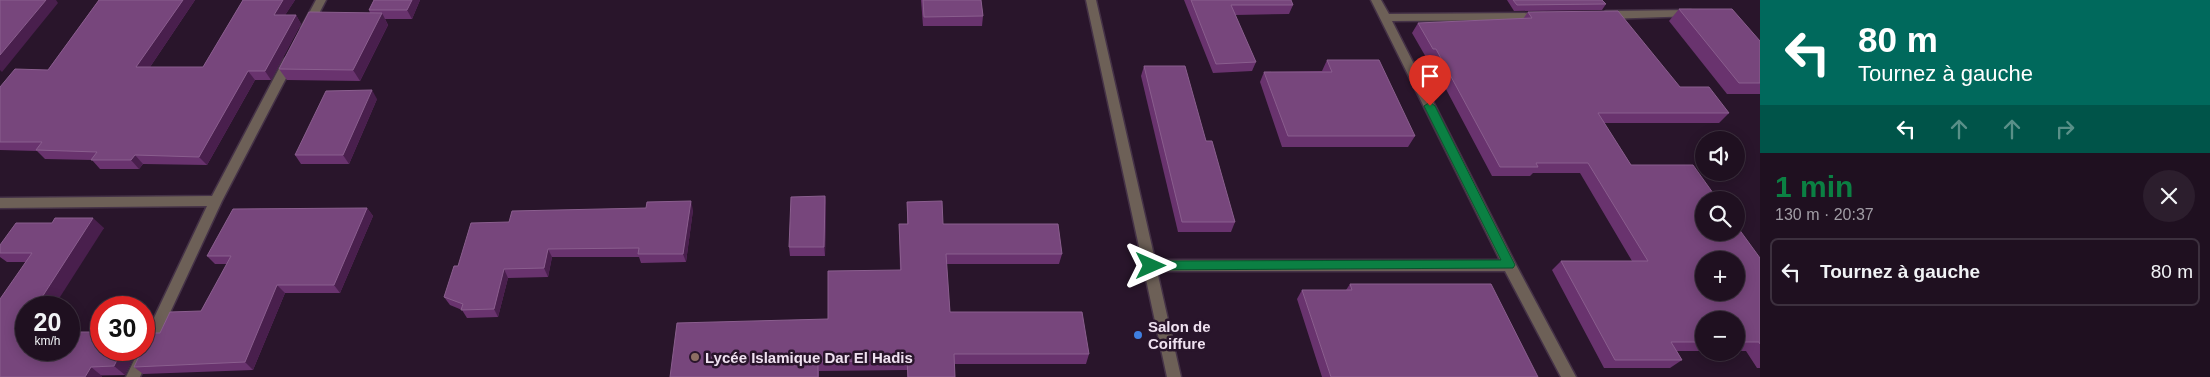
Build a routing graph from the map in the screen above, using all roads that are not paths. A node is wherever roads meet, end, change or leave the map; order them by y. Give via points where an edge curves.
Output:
1 (320, 0) edge
2 (1091, 0) edge
3 (1376, 0) edge
4 (1704, 14) edge
5 (1594, 15) edge
6 (1554, 16) edge
7 (1385, 18) junction
8 (216, 201) junction
9 (0, 203) edge
10 (1509, 265) junction
11 (1151, 266) junction
12 (133, 377) edge
13 (1174, 377) edge
14 (1569, 377) edge

1 - 8 street
2 - 11 street
3 - 7 street
4 - 5 street
6 - 7 street
7 - 10 street
8 - 9 street
8 - 12 street
10 - 11 street
10 - 14 street
11 - 13 street

